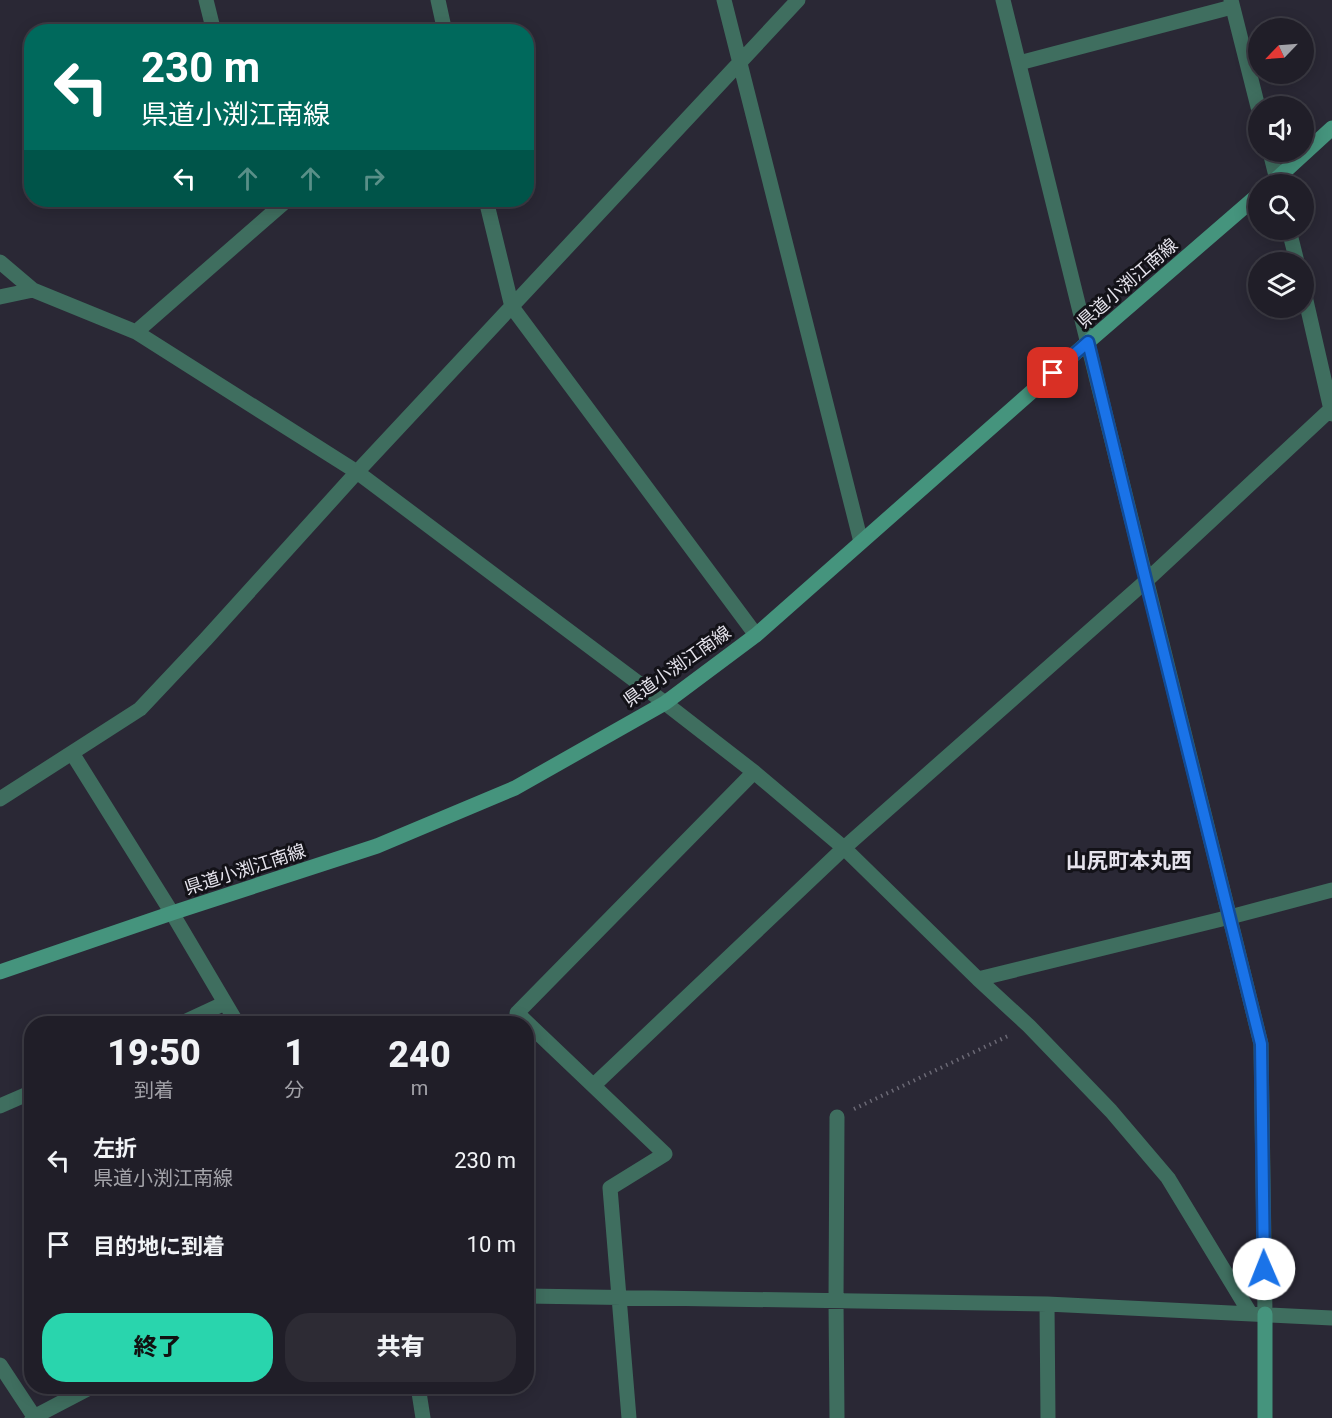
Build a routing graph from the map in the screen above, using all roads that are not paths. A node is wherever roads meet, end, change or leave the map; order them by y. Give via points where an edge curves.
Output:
1 (206, 0) edge
2 (438, 0) edge
3 (724, 0) edge
4 (798, 0) edge
5 (1003, 0) edge
6 (1231, 3) edge
7 (212, 24) edge
8 (443, 24) edge
9 (739, 62) junction
10 (1019, 63) junction
11 (1255, 96) edge
12 (1332, 128) edge
13 (1285, 174) edge
14 (1248, 204) edge
15 (278, 207) edge
16 (488, 207) edge
17 (0, 262) edge
18 (33, 290) junction
19 (0, 297) edge
20 (512, 307) junction
21 (1310, 318) edge
22 (136, 332) junction
23 (1088, 342) junction
24 (1331, 411) edge
25 (357, 472) junction
26 (861, 542) junction
27 (1146, 581) junction
28 (756, 635) junction
29 (665, 703) junction
30 (72, 753) junction
31 (754, 772) junction
32 (0, 799) edge
33 (844, 848) junction
34 (1332, 890) edge
35 (172, 913) junction
36 (1230, 917) junction
37 (0, 972) edge
38 (978, 979) junction
39 (225, 1003) junction
40 (197, 1016) edge
41 (233, 1016) edge
42 (520, 1016) edge
43 (534, 1029) edge
44 (594, 1085) junction
45 (24, 1096) edge
46 (0, 1106) edge
47 (837, 1118) road end
48 (534, 1296) edge
49 (619, 1297) junction
50 (836, 1301) junction
51 (1047, 1304) junction
52 (1257, 1314) junction
53 (1332, 1318) edge
54 (0, 1365) edge
55 (78, 1394) edge
56 (419, 1394) edge
57 (34, 1418) edge
58 (423, 1418) edge
59 (629, 1418) edge
60 (837, 1418) edge
61 (1048, 1418) edge
62 (1266, 1418) edge

1 - 7 street
2 - 8 street
3 - 9 street
4 - 9 street
5 - 10 street
6 - 10 street
6 - 11 street
9 - 20 street
9 - 26 street
10 - 23 street
12 - 13 main road
14 - 23 main road, 県道小渕江南線
15 - 22 street
16 - 20 street
17 - 18 street
18 - 19 street
18 - 22 street
20 - 25 street
20 - 28 street
21 - 24 street
22 - 25 street
23 - 26 main road, 県道小渕江南線
23 - 27 street
24 - 27 street
25 - 29 street
25 - 30 street via 140,710
26 - 28 main road, 県道小渕江南線
27 - 33 street
27 - 36 street
28 - 29 main road, 県道小渕江南線
29 - 31 street
29 - 35 main road, 県道小渕江南線 via 515,788 377,846
30 - 32 street
30 - 35 street
31 - 33 street
31 - 42 street via 517,1013
33 - 38 street
33 - 44 street
34 - 36 street
35 - 37 main road, 県道小渕江南線
35 - 39 street
36 - 38 street
36 - 52 street via 1261,1044
38 - 52 street via 1112,1111 1168,1178
39 - 40 street
39 - 41 street
43 - 44 street
44 - 49 street via 665,1154 610,1188
45 - 46 street
47 - 50 street
48 - 49 street
49 - 50 street
49 - 59 street
50 - 51 street
50 - 60 street
51 - 52 street
51 - 61 street
52 - 53 street
52 - 62 main road
54 - 57 street
55 - 57 street
56 - 58 street

